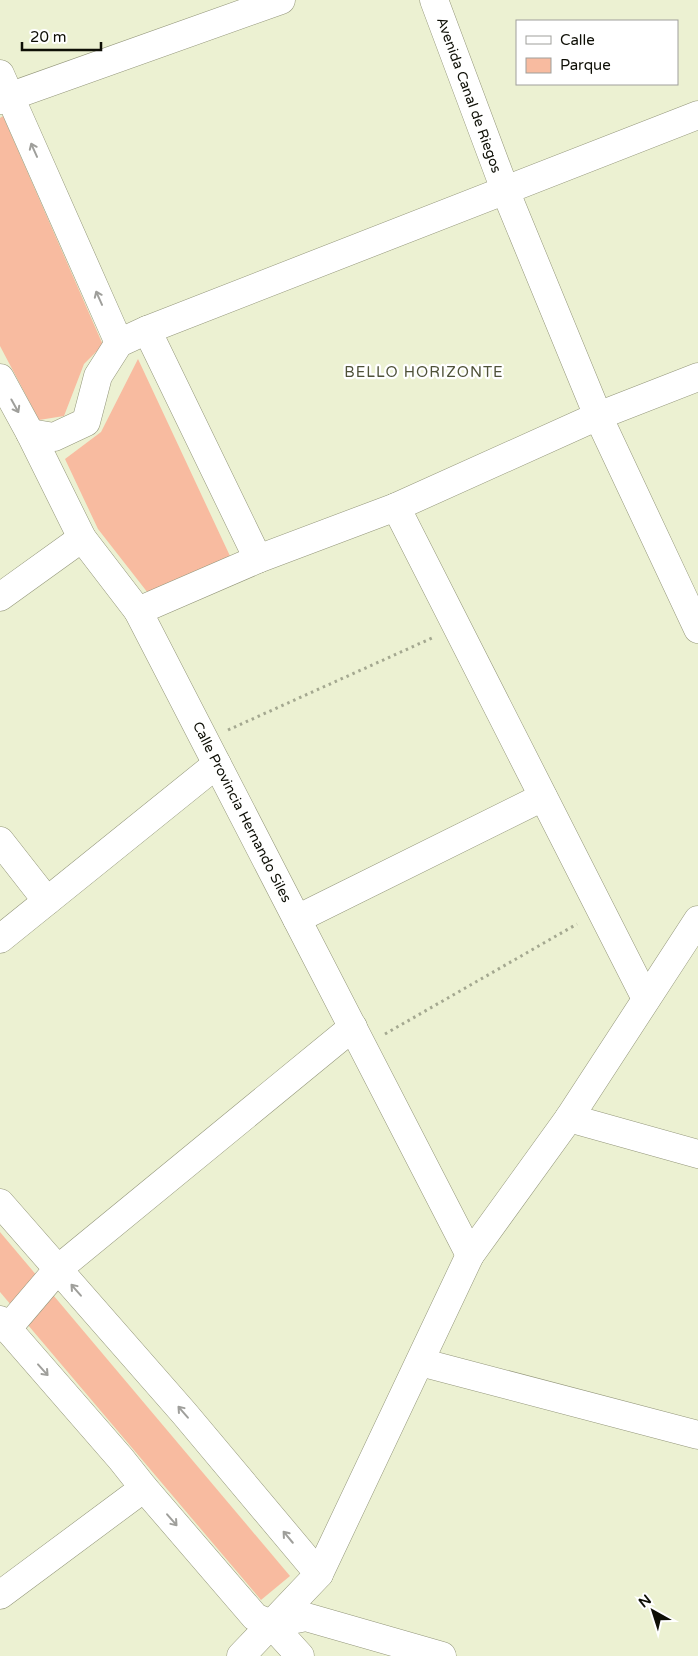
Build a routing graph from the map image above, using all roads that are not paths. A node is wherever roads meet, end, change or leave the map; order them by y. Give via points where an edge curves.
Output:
1 (281, 0) edge
2 (434, 0) edge
3 (3, 90) edge
4 (698, 115) edge
5 (505, 190) junction
6 (147, 330) junction
7 (119, 343) junction
8 (698, 377) edge
9 (0, 378) edge
10 (598, 416) junction
11 (30, 433) junction
12 (396, 507) junction
13 (82, 538) junction
14 (258, 559) junction
15 (0, 597) edge
16 (138, 611) junction
17 (698, 629) edge
18 (211, 752) junction
19 (543, 797) junction
20 (0, 841) edge
21 (47, 901) junction
22 (297, 919) junction
23 (698, 920) edge
24 (0, 939) edge
25 (646, 999) junction
26 (358, 1037) junction
27 (569, 1118) junction
28 (698, 1154) edge
29 (0, 1203) edge
30 (470, 1255) junction
31 (58, 1269) junction
32 (6, 1337) edge
33 (420, 1362) junction
34 (698, 1435) edge
35 (144, 1488) junction
36 (319, 1574) junction
37 (0, 1595) edge
38 (263, 1621) junction
39 (241, 1656) edge
40 (300, 1656) edge
41 (442, 1656) edge

1 - 3 street
2 - 5 street, Avenida Canal de Riegos
7 -> 3 street
4 - 5 street
5 - 6 street
5 - 10 street, Avenida Canal de Riegos
6 - 7 street
6 - 14 street
7 - 11 street via 98,376 86,422 54,437
8 - 10 street
9 -> 11 street, Calle Provincia Hernando Siles
10 - 12 street
10 - 17 street, Avenida Canal de Riegos
11 - 13 street, Calle Provincia Hernando Siles
12 - 14 street
12 - 19 street
13 - 15 street
13 - 16 street, Calle Provincia Hernando Siles
14 - 16 street
16 - 18 street, Calle Provincia Hernando Siles
18 - 21 street
18 - 22 street, Calle Provincia Hernando Siles
19 - 22 street
19 - 25 street
20 - 21 street
21 - 24 street
22 - 26 street, Calle Provincia Hernando Siles
23 - 25 street
25 - 27 street
26 - 30 street, Calle Provincia Hernando Siles
26 - 31 street
27 - 28 street
27 - 30 street
29 - 31 street
30 - 33 street
31 - 32 street
36 -> 31 street
32 -> 35 street via 122,1459
33 - 34 street
33 - 36 street
35 - 37 street
35 -> 38 street
36 - 38 street
38 - 39 street
38 - 40 street
38 - 41 street via 306,1617

